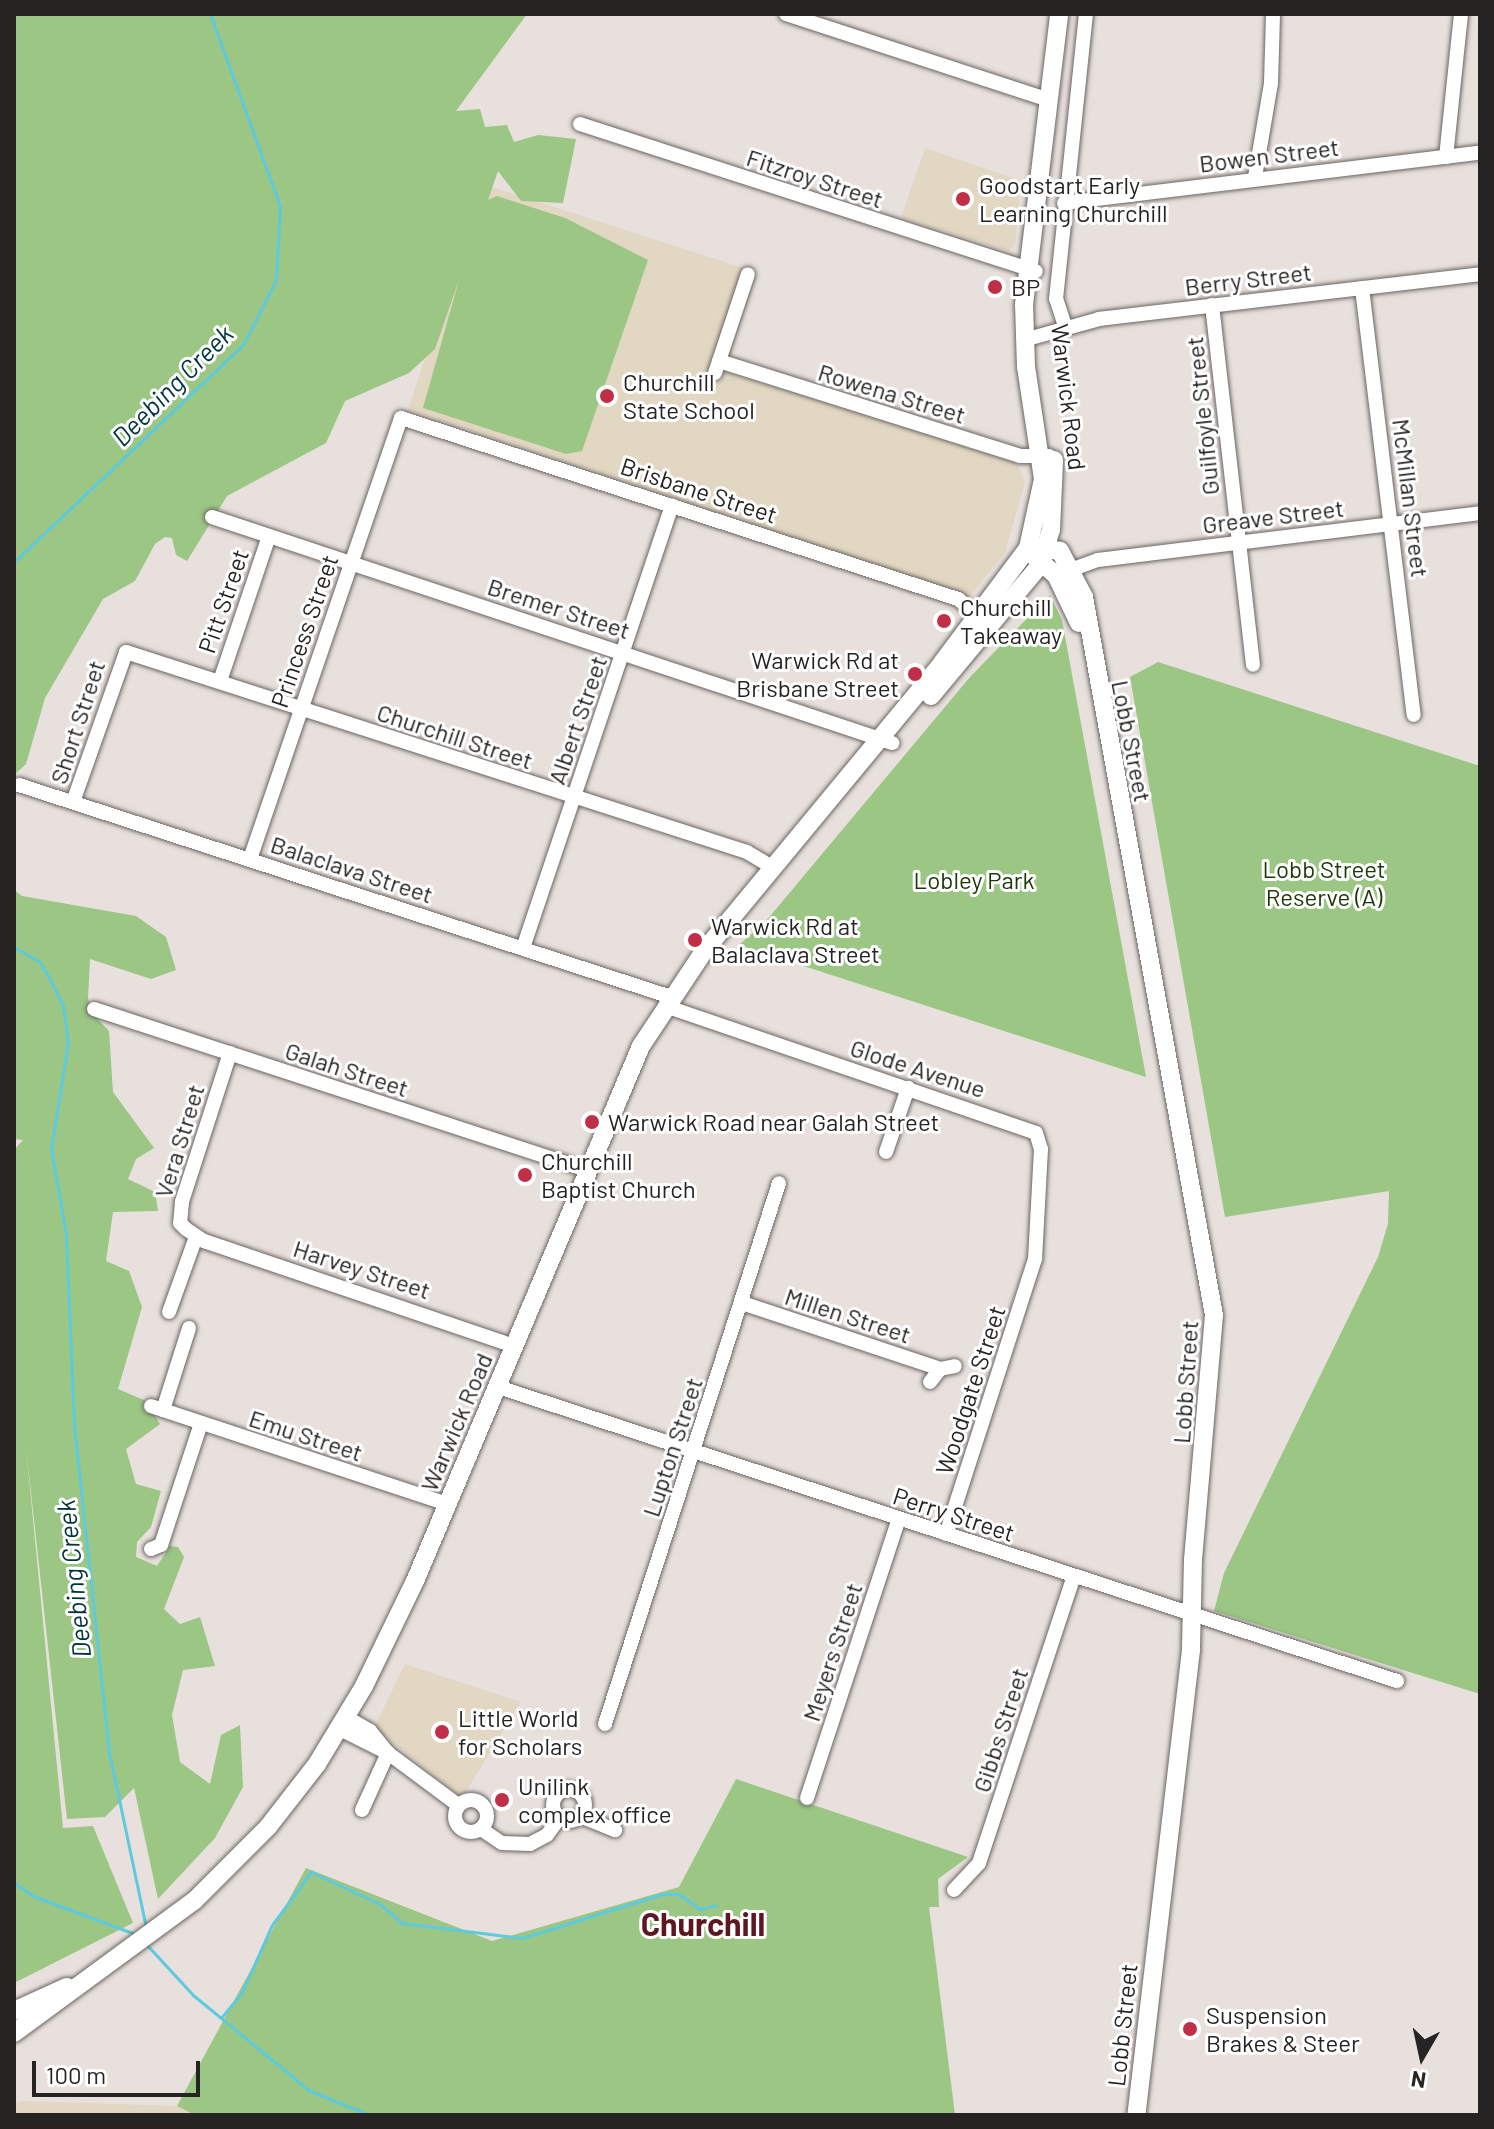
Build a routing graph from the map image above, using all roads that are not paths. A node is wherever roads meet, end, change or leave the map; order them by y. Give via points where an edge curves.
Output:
1 (786, 14) edge
2 (1059, 14) edge
3 (1086, 14) edge
4 (1273, 14) edge
5 (1461, 14) edge
6 (1049, 100) junction
7 (580, 124) dead end
8 (1480, 153) edge
9 (1446, 157) junction
10 (1255, 177) junction
11 (1064, 203) junction
12 (1032, 270) junction
13 (748, 274) dead end
14 (1480, 274) edge
15 (1362, 288) junction
16 (1212, 305) junction
17 (1066, 329) junction
18 (1029, 339) junction
19 (401, 418) joint
20 (1048, 456) junction
21 (672, 505) junction
22 (1480, 513) edge
23 (212, 517) dead end
24 (1392, 523) junction
25 (269, 536) junction
26 (1238, 542) junction
27 (1038, 554) junction
28 (350, 563) junction
29 (1073, 569) junction
30 (979, 616) junction
31 (623, 652) junction
32 (122, 655) joint
33 (1092, 660) junction
34 (1253, 665) dead end
35 (220, 681) junction
36 (302, 708) junction
37 (1414, 715) dead end
38 (886, 740) junction
39 (19, 785) dead end
40 (574, 798) junction
41 (73, 802) junction
42 (250, 859) junction
43 (774, 868) junction
44 (523, 948) junction
45 (668, 1002) junction
46 (94, 1009) dead end
47 (230, 1053) junction
48 (908, 1088) junction
49 (886, 1152) dead end
50 (587, 1170) junction
51 (779, 1183) dead end
52 (196, 1237) junction
53 (1035, 1259) joint
54 (742, 1303) junction
55 (169, 1312) dead end
56 (189, 1328) dead end
57 (514, 1346) junction
58 (930, 1382) dead end
59 (498, 1387) junction
60 (201, 1423) junction
61 (693, 1452) junction
62 (447, 1504) junction
63 (899, 1519) junction
64 (946, 1534) junction
65 (151, 1549) dead end
66 (1074, 1576) junction
67 (1189, 1613) junction
68 (1397, 1681) dead end
69 (343, 1723) junction
70 (605, 1724) dead end
71 (388, 1753) junction
72 (807, 1798) dead end
73 (458, 1805) junction
74 (362, 1810) dead end
75 (580, 1816) junction
76 (560, 1817) junction
77 (481, 1829) junction
78 (615, 1830) dead end
79 (954, 1890) dead end
80 (98, 1973) junction
81 (14, 2011) edge
82 (14, 2033) edge
83 (1136, 2115) edge

1 - 6 street
2 - 6 main road, Warwick Road
3 - 11 street, Warwick Road
4 - 10 street via 1271,83
5 - 9 street
6 - 12 main road, Warwick Road
7 - 12 street, Fitzroy Street
8 - 9 street, Bowen Street
9 - 10 street, Bowen Street
10 - 11 street, Bowen Street
11 - 17 street, Warwick Road via 1056,299
12 - 18 main road, Warwick Road
13 - 20 street, Rowena Street via 717,367 1020,456
14 - 15 street, Berry Street
15 - 16 street, Berry Street
15 - 24 street, McMillan Street
16 - 17 street, Berry Street via 1099,319
16 - 26 street, Guilfoyle Street
17 - 18 street, Berry Street
18 - 20 main road, Warwick Road
19 - 21 street, Brisbane Street
19 - 28 street, Princess Street
20 - 27 main road, Warwick Road
21 - 30 street, Brisbane Street via 958,599
21 - 31 street, Albert Street
22 - 24 street, Greave Street
23 - 25 street, Bremer Street
24 - 26 street, Greave Street
24 - 37 street, McMillan Street
25 - 28 street, Bremer Street
25 - 35 street, Pitt Street
26 - 29 street, Greave Street via 1098,560
26 - 34 street, Guilfoyle Street
27 - 29 main road via 1060,551
27 - 30 main road, Warwick Road
27 - 33 main road, Lobb Street via 1072,601
27 - 38 main road, Warwick Road
28 - 31 street, Bremer Street
28 - 36 street, Princess Street
29 - 33 main road, Lobb Street via 1084,597
30 - 38 main road, Warwick Road
31 - 38 street, Bremer Street
31 - 40 street, Albert Street
32 - 35 street, Churchill Street via 131,652
32 - 41 street, Short Street
33 - 67 main road, Lobb Street via 1212,1285 1212,1369
35 - 36 street, Churchill Street
36 - 40 street, Churchill Street
36 - 42 street, Princess Street
38 - 43 main road, Warwick Road
39 - 41 street, Balaclava Street
40 - 43 street, Churchill Street via 747,852
40 - 44 street, Albert Street
41 - 42 street, Balaclava Street
42 - 44 street, Balaclava Street
43 - 45 main road, Warwick Road
44 - 45 street, Balaclava Street
45 - 48 street, Glode Avenue
45 - 50 main road, Warwick Road via 641,1046
46 - 47 street, Galah Street
47 - 50 street, Galah Street
47 - 52 street, Vera Street via 179,1214 180,1223
48 - 49 street
48 - 53 street, Glode Avenue via 1036,1133 1041,1149
50 - 57 main road, Warwick Road
51 - 54 street, Lupton Street
52 - 55 street
52 - 57 street, Harvey Street
53 - 64 street, Woodgate Street
54 - 58 street, Millen Street via 948,1368
54 - 61 street, Lupton Street
56 - 60 street, Emu Street via 157,1408
57 - 59 main road, Warwick Road
59 - 61 street, Perry Street
59 - 62 main road, Warwick Road
60 - 62 street, Emu Street
60 - 65 street via 161,1545
61 - 63 street, Perry Street
61 - 70 street, Lupton Street
62 - 69 main road, Warwick Road
63 - 64 street, Perry Street
63 - 72 street, Meyers Street
64 - 66 street, Perry Street
66 - 67 street, Perry Street
66 - 79 street, Gibbs Street via 979,1863
67 - 68 street, Perry Street
67 - 83 main road, Lobb Street via 1191,1650
69 - 71 street
69 - 80 main road, Warwick Road via 268,1827 194,1901
71 - 73 street
71 - 74 street
73 - 77 street via 454,1820 460,1828
73 - 77 street via 473,1799 483,1805 487,1815
75 - 76 street
75 - 76 street via 584,1801 568,1789 555,1798
75 - 78 street
76 - 77 street via 547,1835 530,1844 502,1843
80 - 81 main road, Warwick Road
80 - 82 main road, Warwick Road

